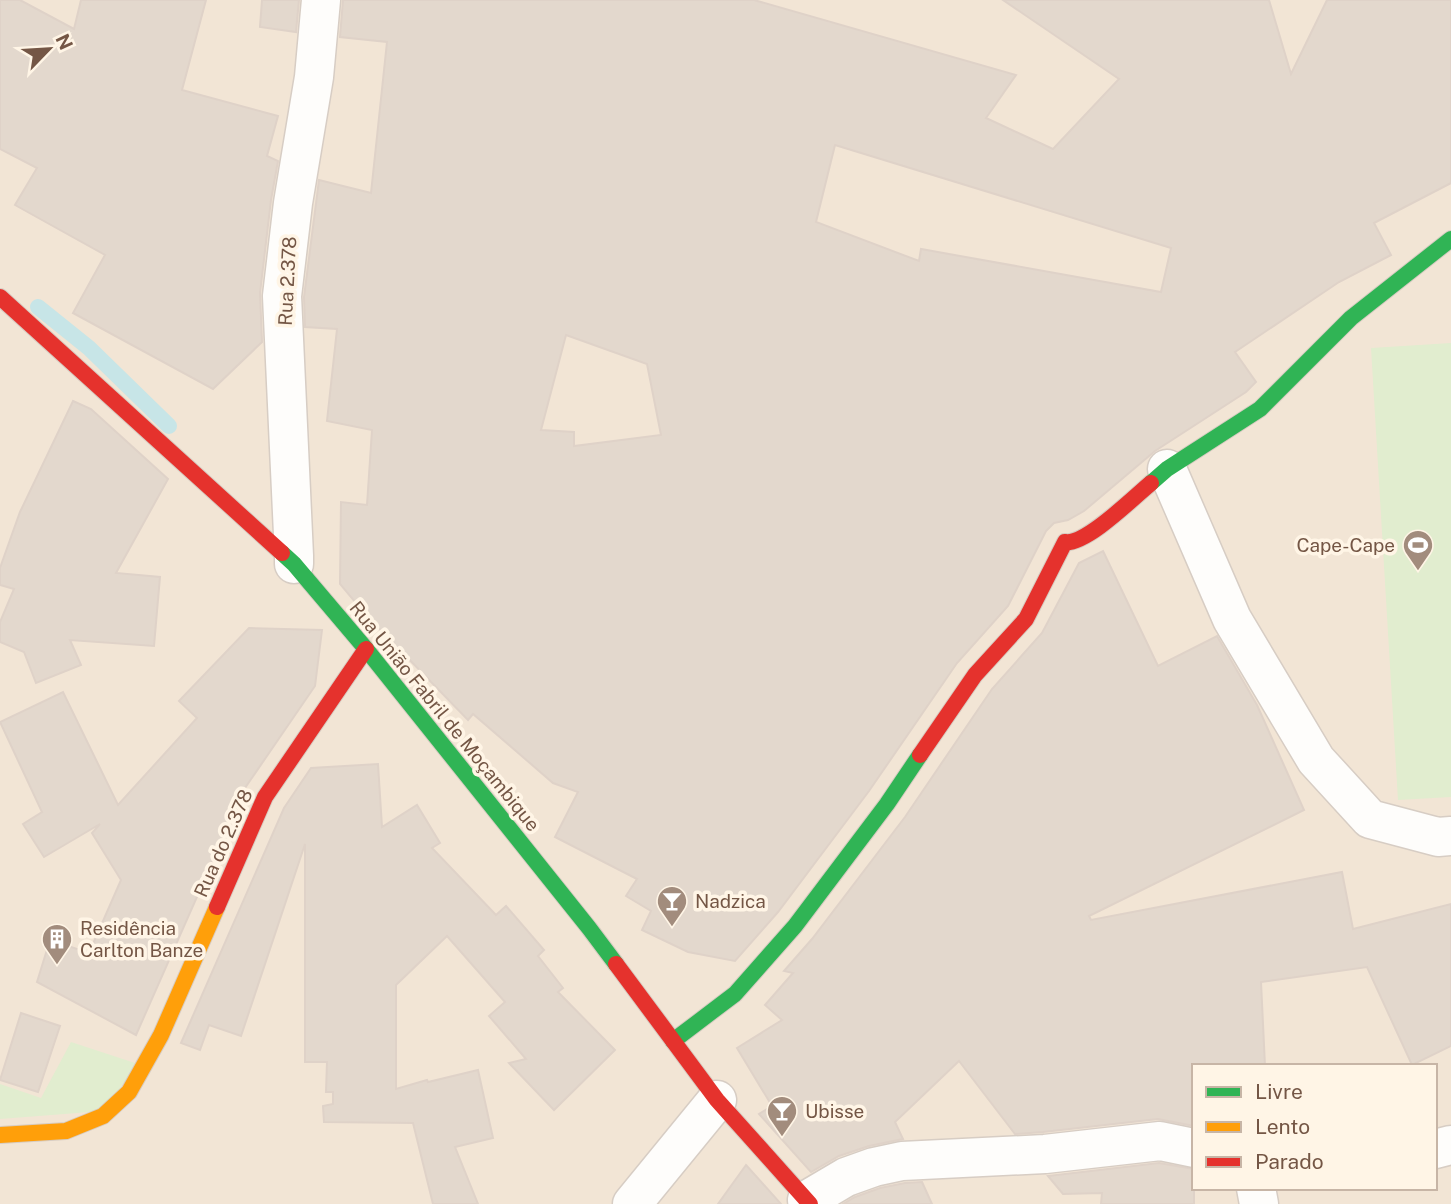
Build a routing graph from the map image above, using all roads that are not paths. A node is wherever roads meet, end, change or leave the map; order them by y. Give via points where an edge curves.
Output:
1 (321, 0) edge
2 (1451, 239) edge
3 (0, 298) edge
4 (1167, 469) junction
5 (293, 564) junction
6 (366, 649) junction
7 (1451, 836) edge
8 (673, 1041) junction
9 (717, 1100) junction
10 (0, 1135) edge
11 (1192, 1148) edge
12 (808, 1202) edge
13 (632, 1204) edge

1 - 5 street, Rua 2.378 via 282,296
2 - 4 street via 1351,318 1260,409
3 - 5 street, Rua União Fabril de Moçambique
4 - 7 street via 1232,618 1316,760 1370,819 1438,837
4 - 8 street via 1097,529 1072,543 1065,542 1026,619 975,675 887,804 795,926 735,994
5 - 6 street, Rua União Fabril de Moçambique
6 - 8 street, Rua União Fabril de Moçambique via 589,928
6 - 10 street, Rua do 2.378 via 265,797 161,1035 129,1092 103,1116 66,1131
8 - 9 street, Rua União Fabril de Moçambique
9 - 12 street, Rua União Fabril de Moçambique
9 - 13 street
11 - 12 street via 1160,1141 1045,1154 902,1161 846,1177

